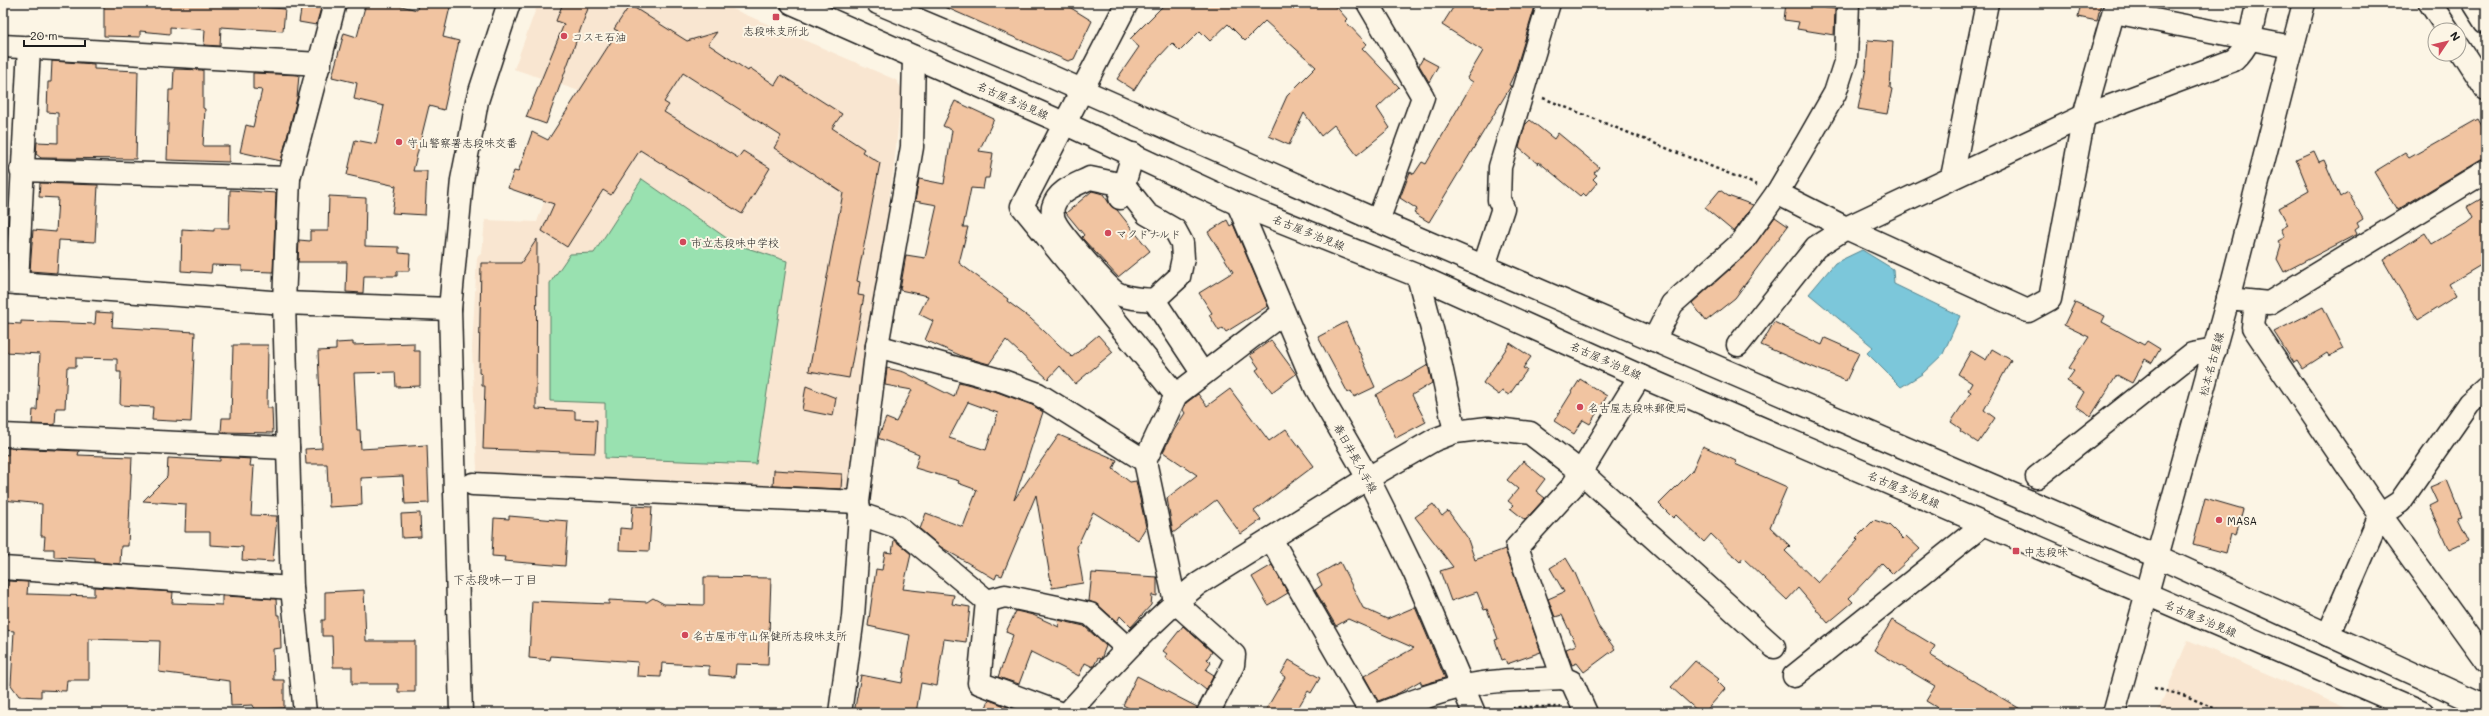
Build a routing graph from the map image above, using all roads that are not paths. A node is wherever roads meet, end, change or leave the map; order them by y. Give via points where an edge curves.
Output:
1 (335, 3) edge
2 (509, 3) edge
3 (792, 3) edge
4 (1127, 3) edge
5 (1550, 3) edge
6 (1848, 3) edge
7 (1987, 3) edge
8 (2258, 3) edge
9 (2304, 3) edge
10 (2430, 3) edge
11 (2474, 3) edge
12 (883, 4) edge
13 (1369, 4) edge
14 (2115, 8) edge
15 (2443, 22) edge
16 (2486, 22) edge
17 (2250, 40) junction
18 (3, 46) edge
19 (29, 47) junction
20 (2292, 47) junction
21 (914, 57) junction
22 (2467, 59) edge
23 (320, 64) junction
24 (2486, 89) edge
25 (1081, 90) junction
26 (2084, 116) junction
27 (1066, 124) junction
28 (1133, 154) junction
29 (21, 170) junction
30 (2486, 171) edge
31 (1952, 177) junction
32 (289, 178) junction
33 (1036, 180) junction
34 (1124, 185) junction
35 (1777, 193) junction
36 (1057, 199) junction
37 (1238, 204) junction
38 (1378, 221) junction
39 (1846, 228) junction
40 (1484, 266) junction
41 (1418, 276) junction
42 (10, 282) edge
43 (2228, 299) junction
44 (1154, 300) junction
45 (2256, 302) junction
46 (284, 303) junction
47 (450, 309) junction
48 (1283, 313) junction
49 (1654, 340) junction
50 (877, 346) junction
51 (1738, 346) dead end
52 (2215, 350) junction
53 (1203, 374) junction
54 (1640, 376) junction
55 (2486, 388) edge
56 (1176, 395) junction
57 (1455, 432) junction
58 (3, 435) edge
59 (288, 448) junction
60 (1145, 461) junction
61 (1582, 473) junction
62 (2037, 477) dead end
63 (1368, 478) junction
64 (473, 484) dead end
65 (859, 508) junction
66 (2380, 515) junction
67 (1984, 524) junction
68 (1271, 539) junction
69 (2156, 556) junction
70 (3, 568) edge
71 (292, 588) junction
72 (2146, 594) junction
73 (987, 602) junction
74 (1175, 602) junction
75 (2328, 635) junction
76 (1774, 647) dead end
77 (1128, 648) junction
78 (2486, 661) edge
79 (1794, 676) dead end
80 (1563, 678) junction
81 (1462, 687) junction
82 (2486, 707) edge
83 (1585, 710) edge
84 (305, 713) edge
85 (461, 713) edge
86 (840, 713) edge
87 (1060, 713) edge
88 (1068, 713) edge
89 (1208, 713) edge
90 (1371, 713) edge
91 (1382, 713) edge
92 (1474, 713) edge
93 (2114, 713) edge
94 (2423, 713) edge

1 - 23 street
2 - 47 street via 477,101 462,180
3 - 21 street, 名古屋多治見線
4 - 25 street
5 - 40 street via 1500,167 1499,200 1503,208
6 - 35 street via 1846,59 1835,93
7 - 31 street
8 - 17 street
9 - 20 street, 松本名古屋線
10 - 15 street
11 - 16 street
12 - 25 street
13 - 38 street via 1423,97
14 - 17 street
14 - 26 street
17 - 20 street
17 - 26 street via 2246,49 2234,60
18 - 19 street
19 - 23 street
19 - 29 street
20 - 43 street, 松本名古屋線
21 - 27 street, 名古屋多治見線
21 - 50 street via 912,147
22 - 24 street
23 - 32 street
25 - 27 street
25 - 38 street
26 - 31 street
26 - 39 street via 2050,299 2028,310
27 - 28 street, 名古屋多治見線
27 - 33 street
28 - 34 street
28 - 37 street, 名古屋多治見線
29 - 32 street
29 - 42 street
30 - 45 street via 2269,303
31 - 39 street
32 - 46 street
33 - 36 street
33 - 56 street via 1022,206
34 - 36 street via 1090,178 1066,189
34 - 36 street via 1119,197 1146,226 1169,238 1178,254 1173,275 1156,291 1136,295 1121,291 1110,283 1057,219
34 - 44 street via 1147,214 1175,230 1182,243 1183,258 1179,277
35 - 39 street
35 - 49 street via 1742,242 1672,304
36 - 44 street via 1052,208 1055,222 1103,282 1116,293
37 - 41 street, 名古屋多治見線
37 - 48 street, 春日井長久手線
38 - 40 street
39 - 51 street via 1816,247
40 - 49 street
41 - 54 street, 名古屋多治見線
41 - 57 street
42 - 46 street
43 - 45 street
43 - 52 street, 松本名古屋線
44 - 53 street
45 - 66 street via 2253,327
46 - 47 street
46 - 59 street
47 - 85 street
48 - 53 street
48 - 63 street, 春日井長久手線 via 1316,388
49 - 69 street
50 - 60 street via 1003,381 1038,394
50 - 65 street
52 - 62 street via 2192,354
52 - 69 street, 松本名古屋線
53 - 56 street
54 - 61 street
54 - 67 street, 名古屋多治見線
55 - 66 street via 2469,403 2400,502
56 - 60 street
57 - 61 street via 1488,428 1530,434
57 - 63 street via 1434,440
58 - 59 street
59 - 71 street
60 - 74 street
61 - 76 street
61 - 80 street via 1517,547
63 - 68 street
63 - 81 street, 春日井長久手線 via 1415,574
64 - 65 street
65 - 73 street via 898,527
65 - 86 street via 853,617
66 - 75 street
66 - 78 street
67 - 72 street, 名古屋多治見線
67 - 79 street
68 - 74 street via 1198,584
68 - 90 street
69 - 72 street, 松本名古屋線
69 - 75 street
70 - 71 street
71 - 84 street
72 - 93 street, 松本名古屋線
72 - 94 street, 名古屋多治見線
73 - 77 street via 1005,596 1090,614
73 - 87 street via 979,684
74 - 77 street
74 - 89 street via 1234,655 1233,665
75 - 82 street
77 - 88 street
80 - 81 street via 1491,682
80 - 83 street via 1572,682
81 - 91 street via 1430,695
81 - 92 street, 春日井長久手線

